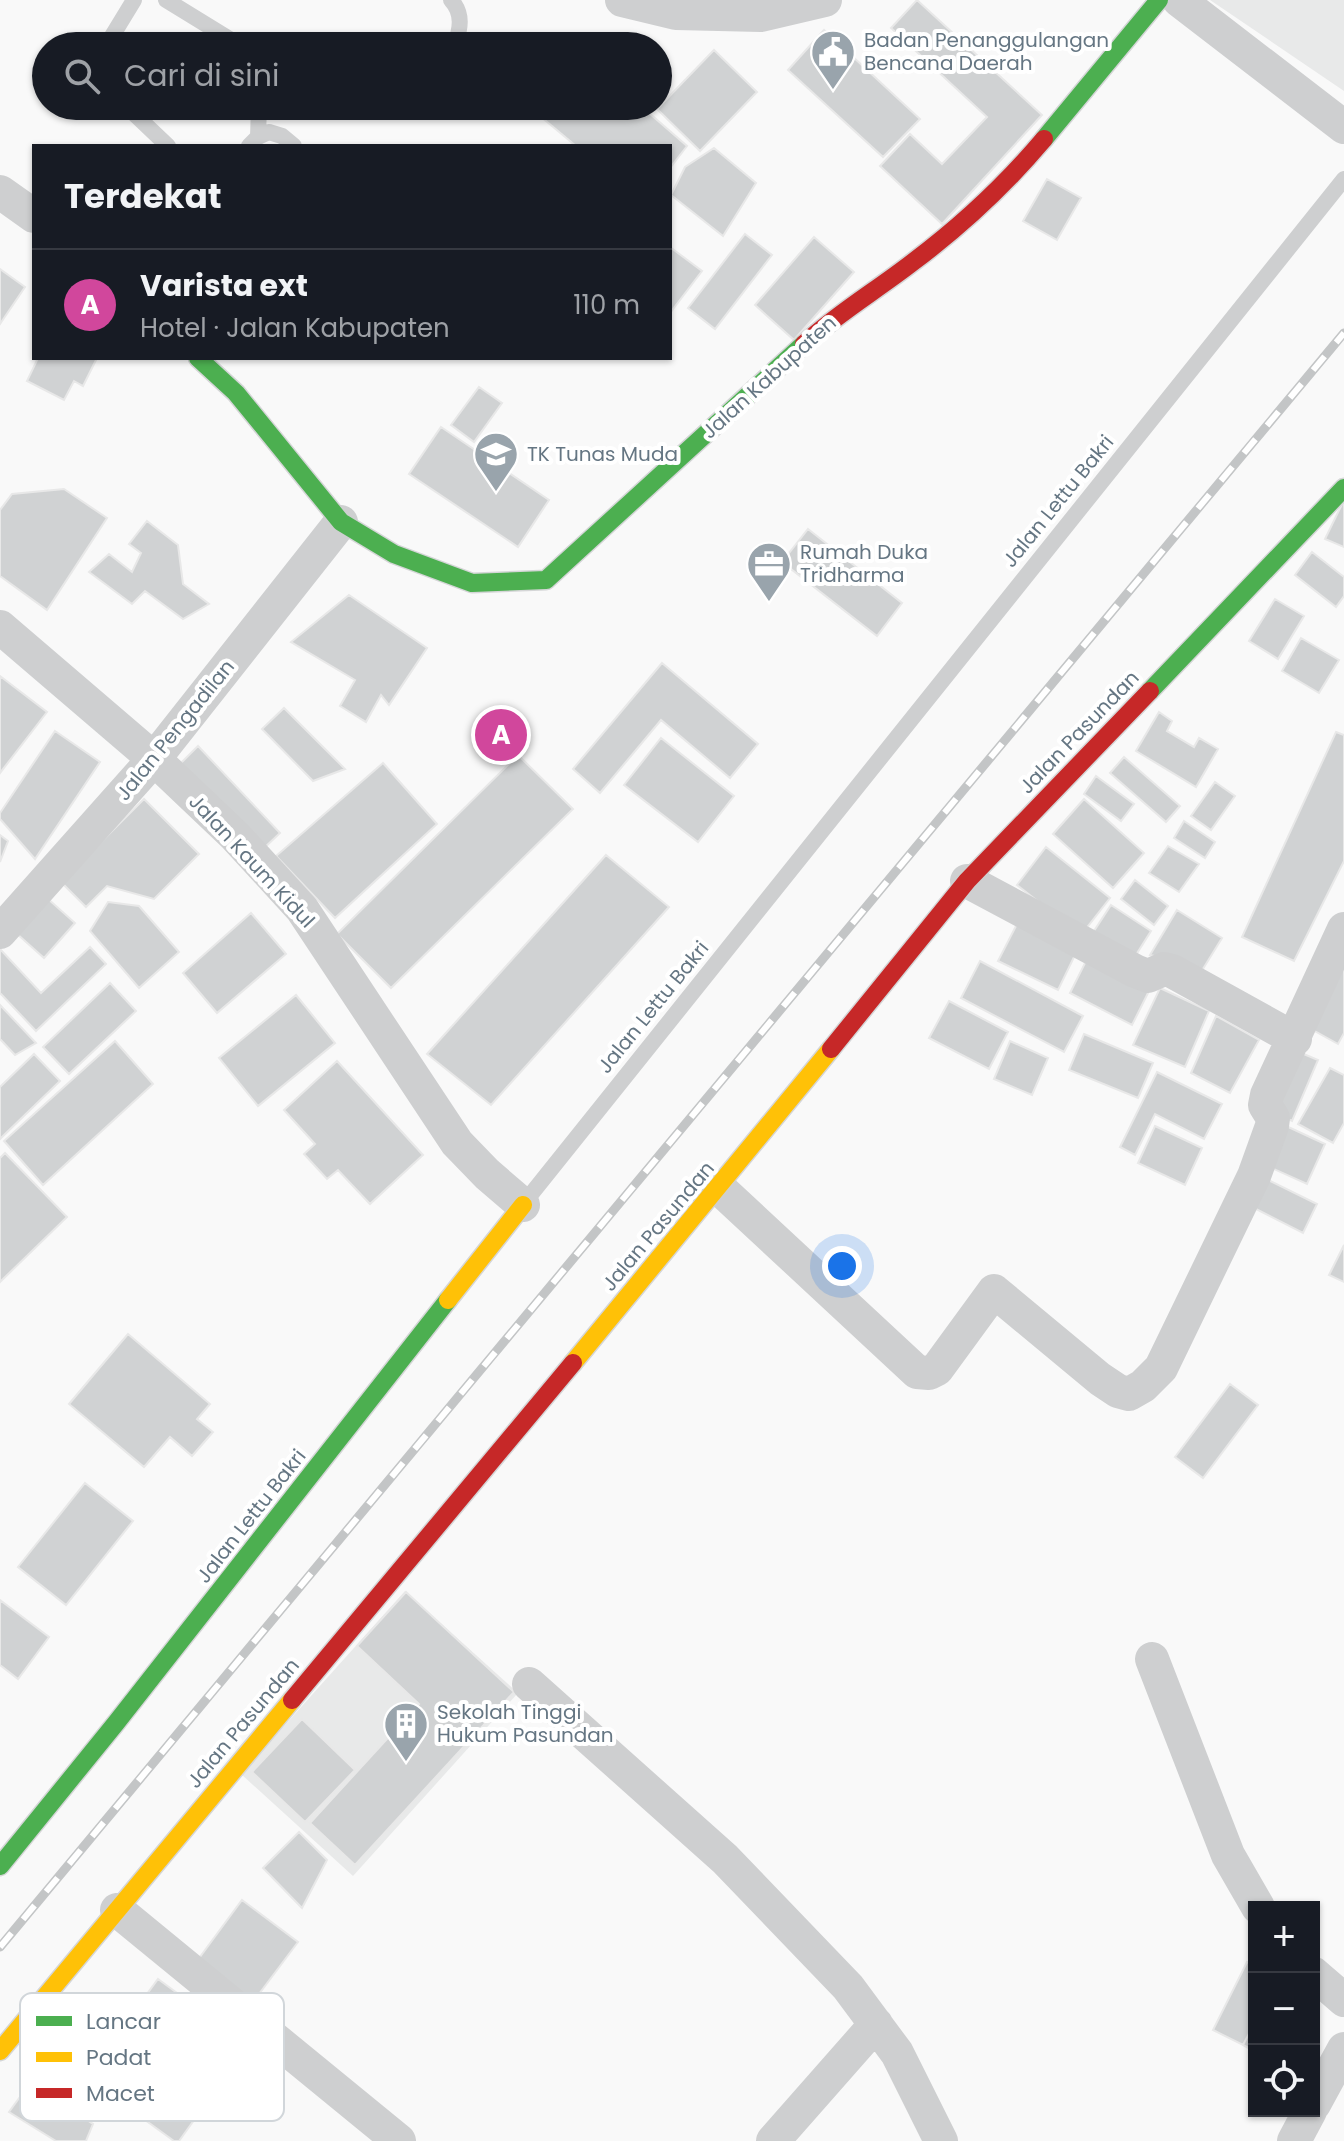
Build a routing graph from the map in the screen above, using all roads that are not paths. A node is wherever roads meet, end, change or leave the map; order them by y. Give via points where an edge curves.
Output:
1 (134, 0) edge
2 (166, 0) edge
3 (451, 0) edge
4 (622, 0) edge
5 (825, 0) edge
6 (1159, 0) edge
7 (1179, 0) edge
8 (115, 32) edge
9 (218, 32) edge
10 (459, 32) edge
11 (141, 120) edge
12 (257, 120) edge
13 (1344, 127) edge
14 (253, 142) edge
15 (166, 144) edge
16 (292, 144) edge
17 (1344, 179) edge
18 (0, 192) edge
19 (32, 215) edge
20 (200, 360) edge
21 (1344, 488) edge
22 (341, 522) junction
23 (0, 627) edge
24 (154, 759) junction
25 (967, 881) junction
26 (1344, 929) edge
27 (0, 932) edge
28 (1295, 1039) junction
29 (719, 1188) junction
30 (523, 1205) junction
31 (1152, 1659) dead end
32 (529, 1684) dead end
33 (0, 1866) edge
34 (1255, 1901) edge
35 (117, 1910) junction
36 (1320, 1979) edge
37 (48, 1993) edge
38 (218, 1993) edge
39 (1344, 2000) edge
40 (876, 2024) junction
41 (20, 2027) edge
42 (284, 2047) edge
43 (1344, 2049) edge
44 (0, 2051) edge
45 (1320, 2093) edge
46 (1307, 2117) edge
47 (399, 2141) edge
48 (773, 2141) edge
49 (941, 2141) edge
50 (1294, 2141) edge

1 - 8 lane
2 - 9 lane
3 - 10 lane via 462,24
4 - 5 street via 676,13 761,15
6 - 22 street, Jalan Kabupaten via 1012,177 915,261 832,319 546,580 472,583 394,554
7 - 13 street
11 - 15 lane
12 - 14 lane
14 - 16 lane via 269,132
17 - 30 lane, Jalan Lettu Bakri
18 - 19 street
20 - 22 street, Jalan Kabupaten via 236,393
21 - 25 street, Jalan Pasundan
22 - 24 street, Jalan Pengadilan
23 - 24 street, Jalan Kaum Kidul
24 - 27 street, Jalan Pengadilan
24 - 30 street, Jalan Kaum Kidul via 302,909 457,1143
25 - 28 street via 1135,971 1148,976 1172,971
25 - 29 street, Jalan Pasundan
26 - 28 street
28 - 29 street via 1267,1095 1272,1126 1254,1176 1161,1368 1129,1394 1100,1379 994,1291 937,1369 917,1372
29 - 35 street, Jalan Pasundan
30 - 33 street, Jalan Lettu Bakri
31 - 34 street via 1228,1855
32 - 40 street via 725,1859 848,1987
35 - 37 street, Jalan Pasundan
35 - 38 street
36 - 39 street
40 - 48 street
40 - 49 street via 897,2053
41 - 44 street, Jalan Pasundan
42 - 47 street
43 - 45 street
46 - 50 street

